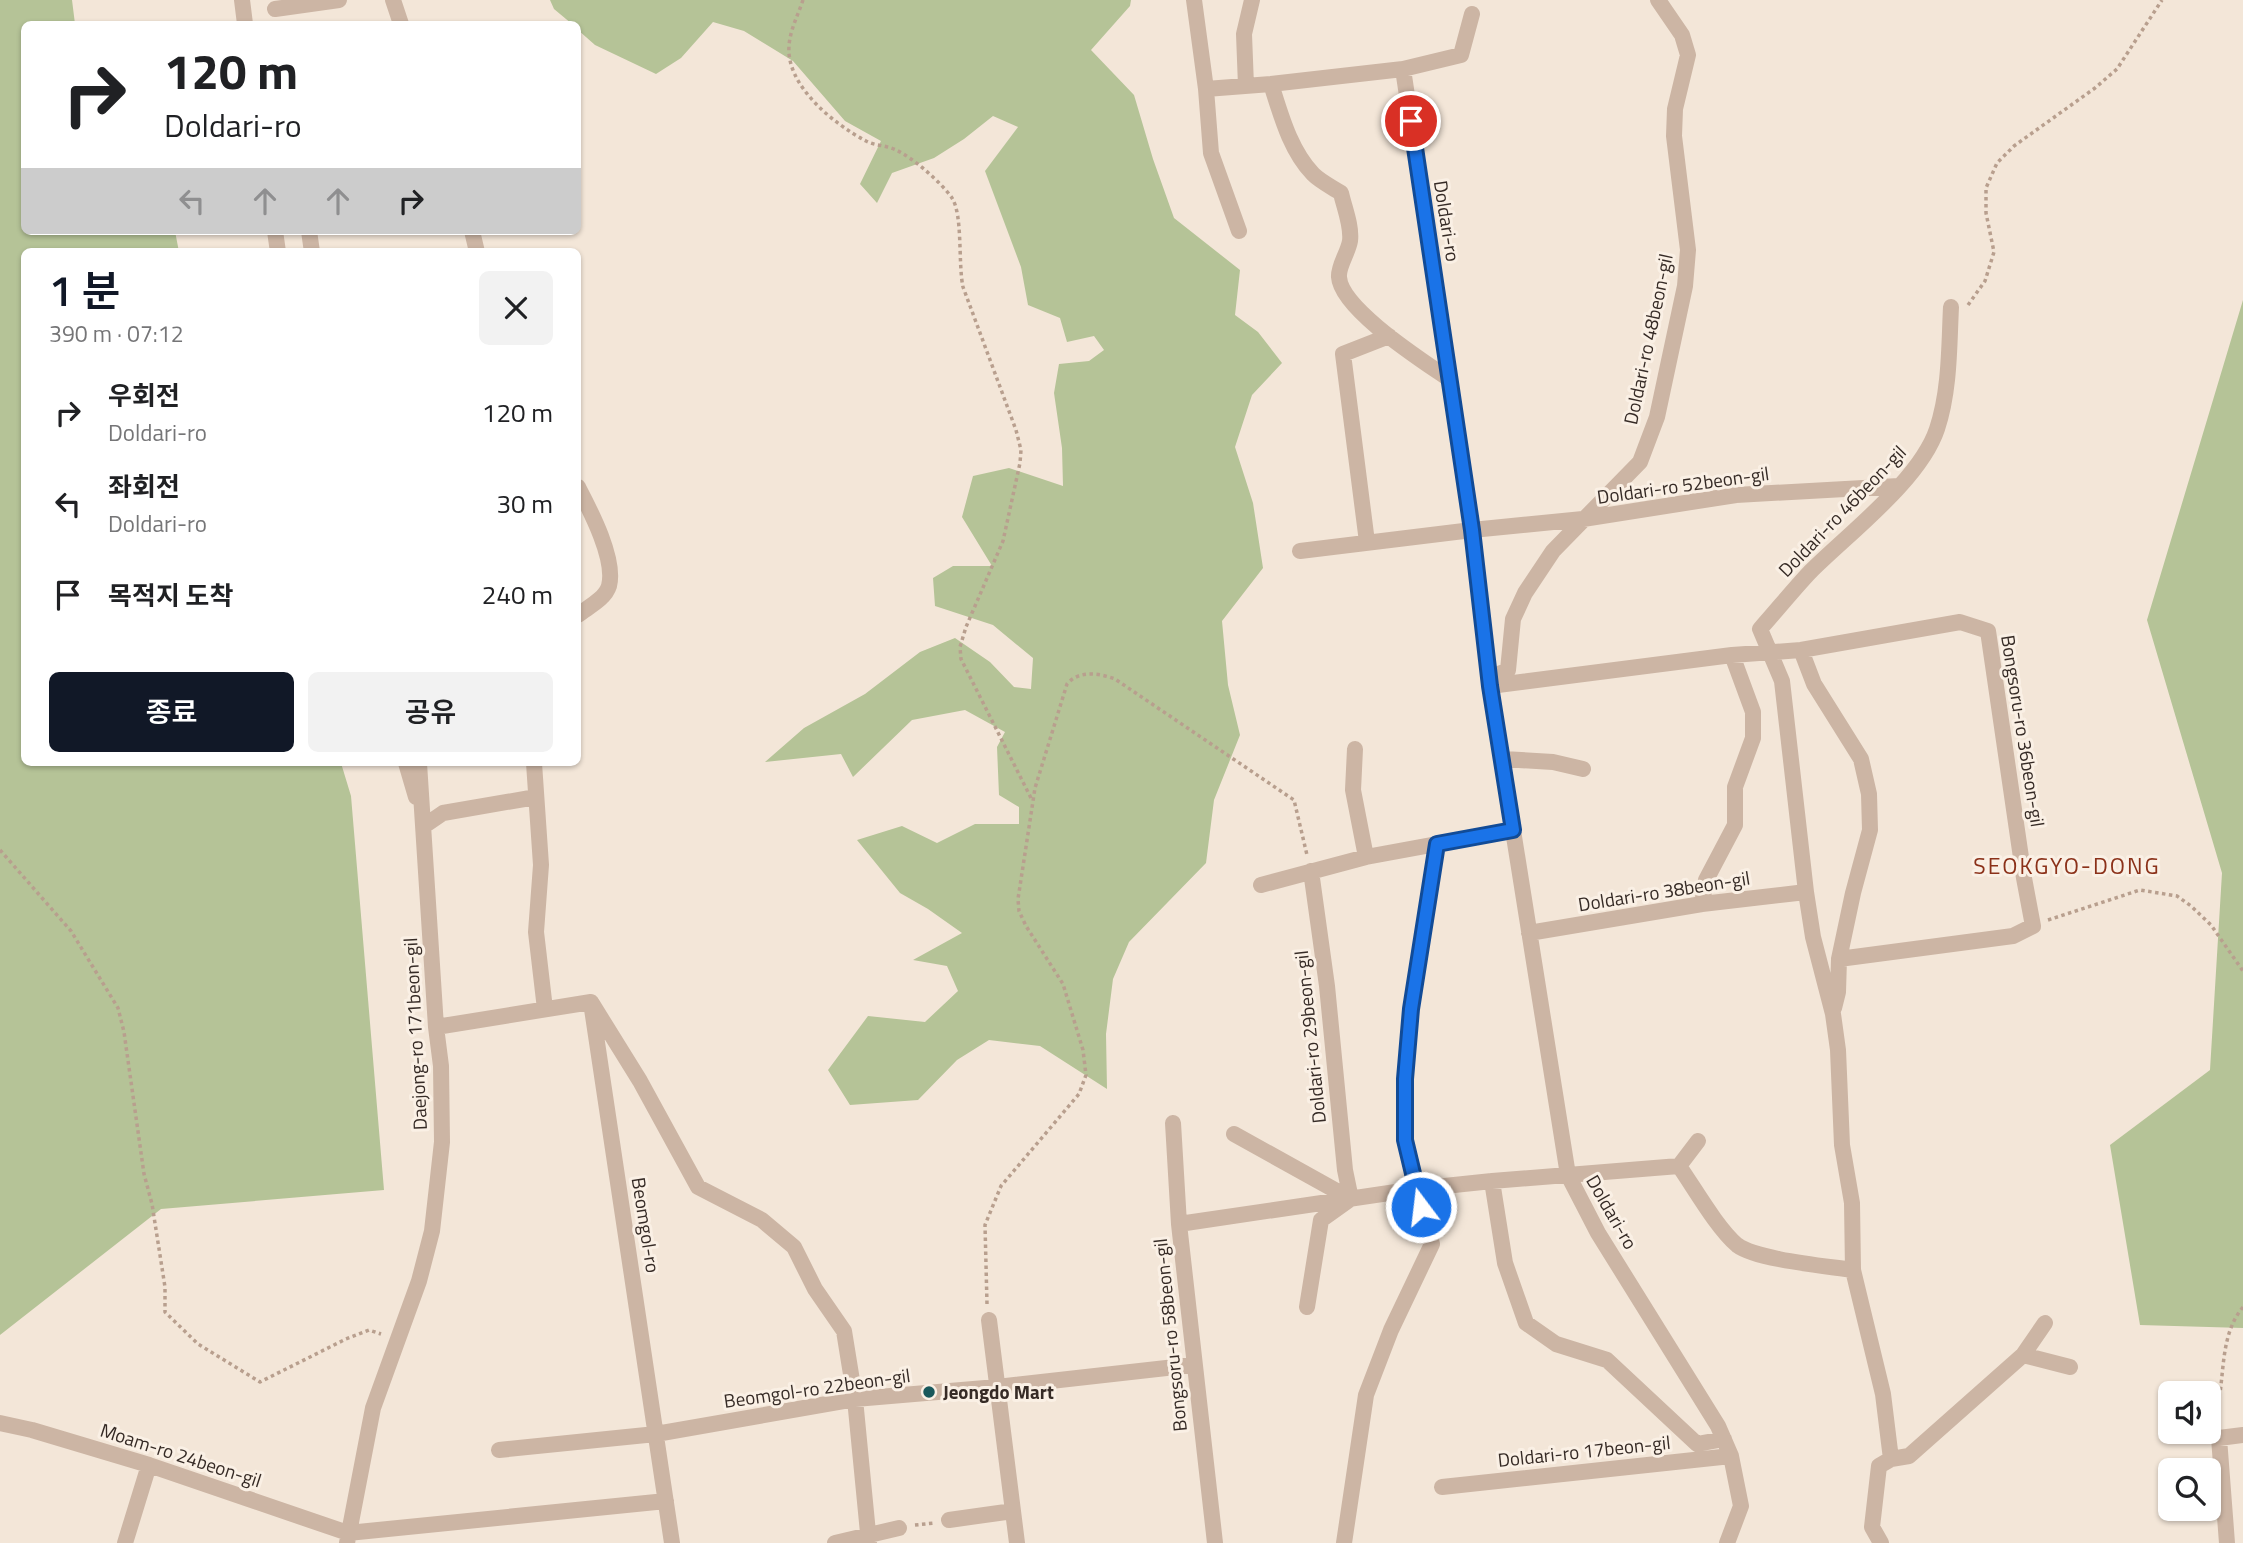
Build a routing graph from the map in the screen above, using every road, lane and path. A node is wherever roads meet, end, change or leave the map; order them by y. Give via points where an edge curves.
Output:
1 (242, 0) edge
2 (340, 0) edge
3 (393, 0) edge
4 (803, 0) edge
5 (1194, 0) edge
6 (1252, 0) edge
7 (1658, 0) edge
8 (2162, 0) edge
9 (275, 11) edge
10 (1472, 14) dead end
11 (245, 21) edge
12 (400, 21) edge
13 (1403, 69) junction
14 (1271, 84) junction
15 (1246, 86) junction
16 (1206, 89) junction
17 (1239, 231) dead end
18 (1951, 314) joint
19 (1388, 336) junction
20 (1450, 379) junction
21 (1899, 486) junction
22 (581, 493) edge
23 (1583, 519) junction
24 (1472, 530) junction
25 (1367, 542) junction
26 (1300, 551) dead end
27 (581, 613) edge
28 (1801, 650) junction
29 (1770, 652) junction
30 (1732, 654) junction
31 (1489, 682) junction
32 (1355, 749) dead end
33 (1503, 759) junction
34 (408, 766) edge
35 (419, 766) edge
36 (534, 766) edge
37 (1583, 768) dead end
38 (536, 797) junction
39 (1032, 800) junction
40 (424, 826) junction
41 (1513, 830) junction
42 (1437, 844) junction
43 (0, 850) edge
44 (1366, 857) junction
45 (1311, 871) junction
46 (1261, 885) dead end
47 (1806, 892) junction
48 (1702, 904) junction
49 (2033, 926) junction
50 (1529, 933) junction
51 (1839, 959) junction
52 (2243, 971) edge
53 (591, 1002) junction
54 (545, 1009) junction
55 (1833, 1014) junction
56 (436, 1027) junction
57 (1173, 1123) dead end
58 (1234, 1134) dead end
59 (1698, 1141) dead end
60 (1679, 1166) junction
61 (1567, 1175) junction
62 (1492, 1181) junction
63 (1416, 1189) junction
64 (1351, 1199) junction
65 (1179, 1224) junction
66 (1853, 1270) junction
67 (1307, 1307) dead end
68 (2243, 1307) edge
69 (989, 1321) joint
70 (2045, 1323) dead end
71 (397, 1339) junction
72 (2023, 1355) junction
73 (1193, 1365) junction
74 (2070, 1367) dead end
75 (2221, 1385) edge
76 (997, 1387) junction
77 (855, 1399) junction
78 (0, 1423) edge
79 (656, 1434) junction
80 (2243, 1435) edge
81 (2221, 1438) edge
82 (1724, 1439) junction
83 (2219, 1444) edge
84 (499, 1450) dead end
85 (1731, 1456) junction
86 (1891, 1459) junction
87 (149, 1465) junction
88 (1442, 1487) dead end
89 (666, 1501) junction
90 (1013, 1511) junction
91 (949, 1520) joint
92 (899, 1528) joint
93 (347, 1538) edge
94 (869, 1539) edge
95 (125, 1543) edge
96 (672, 1543) edge
97 (835, 1543) edge
98 (1017, 1543) edge
99 (1215, 1543) edge
100 (1344, 1543) edge
101 (1727, 1543) edge
102 (1881, 1543) edge
103 (2227, 1543) edge

1 - 11 street
2 - 9 street
3 - 12 street
4 - 39 path via 789,43 799,82 828,115 866,141 902,153 956,205 963,287 1021,450 1003,541 966,627 961,659
5 - 16 street
6 - 15 street via 1244,34
7 - 23 street, Doldari-ro 48beon-gil via 1682,35 1688,55 1675,109 1674,136 1689,250 1685,286 1657,417 1640,462
8 - 18 path via 2117,69 1997,163 1986,188 1994,252 1985,281 1971,302
10 - 13 street via 1461,55
13 - 14 street
13 - 20 street, Doldari-ro
14 - 15 street
14 - 19 street via 1299,155 1314,175 1341,193 1350,238 1338,273 1340,286
15 - 16 street
16 - 17 street via 1211,153
18 - 21 street, Doldari-ro 46beon-gil via 1947,379 1937,429 1922,461
19 - 20 street
19 - 25 street via 1343,354
20 - 24 street, Doldari-ro
21 - 23 street, Doldari-ro 52beon-gil via 1736,495
21 - 29 street, Doldari-ro 46beon-gil via 1808,574 1760,629
22 - 27 street via 607,556 609,586
23 - 24 street, Doldari-ro 52beon-gil
23 - 31 street, Doldari-ro 48beon-gil via 1553,551 1525,593 1513,619 1508,670
24 - 25 street
24 - 31 street, Doldari-ro
25 - 26 street
28 - 29 street
28 - 49 street, Bongsoru-ro 36beon-gil via 1959,622 1988,631
28 - 51 street via 1821,696 1861,759 1869,794 1870,830
29 - 30 street
29 - 47 street via 1782,681
30 - 31 street
30 - 48 street via 1753,712 1753,738 1735,787 1735,825 1706,880
31 - 33 street, Doldari-ro
32 - 44 street via 1353,790
33 - 37 street
33 - 41 street, Doldari-ro
34 - 40 street
35 - 40 street, Daejong-ro 171beon-gil
36 - 38 street
38 - 40 street via 443,813
38 - 54 street via 541,865 536,932
39 - 45 path via 1067,684 1081,675 1103,675 1130,688 1294,800
39 - 69 path via 1019,911 1063,984 1086,1075 1079,1094 1001,1186 985,1225
40 - 56 street, Daejong-ro 171beon-gil
41 - 42 street
41 - 50 street, Doldari-ro
42 - 44 street
42 - 63 street via 1405,1079 1405,1140
43 - 71 path via 71,931 118,1008 165,1287 165,1311 198,1343 260,1382 369,1330
44 - 45 street
45 - 46 street
45 - 64 street, Doldari-ro 29beon-gil
47 - 48 street, Doldari-ro 38beon-gil
47 - 55 street
48 - 50 street, Doldari-ro 38beon-gil
49 - 51 street via 2013,936
49 - 52 path via 2140,890 2177,896 2211,925
50 - 61 street, Doldari-ro
51 - 55 street
53 - 54 street
53 - 77 street via 698,1187 762,1220 794,1247 844,1331
53 - 79 street, Beomgol-ro
54 - 56 street
55 - 66 street via 1842,1145 1852,1203
56 - 71 street, Daejong-ro 171beon-gil via 442,1142 432,1231
57 - 65 street, Bongsoru-ro 58beon-gil
58 - 64 street
59 - 60 street
60 - 61 street
60 - 66 street via 1738,1245 1755,1254
61 - 62 street
61 - 82 street, Doldari-ro
62 - 63 street
62 - 82 street via 1505,1263 1526,1323 1556,1344 1606,1360 1698,1444
63 - 64 street
63 - 100 street via 1432,1244 1391,1329 1366,1395
64 - 65 street
64 - 67 street via 1321,1220
65 - 73 street, Bongsoru-ro 58beon-gil
66 - 86 street via 1883,1394
68 - 75 path via 2227,1338
69 - 76 street
70 - 72 street
71 - 93 street, Daejong-ro 171beon-gil via 373,1408
72 - 74 street
72 - 86 street via 1909,1456
73 - 76 street, Beomgol-ro 22beon-gil
73 - 99 street, Bongsoru-ro 58beon-gil
76 - 77 street, Beomgol-ro 22beon-gil
76 - 90 street
77 - 79 street, Beomgol-ro 22beon-gil
77 - 94 street
78 - 87 street, Moam-ro 24beon-gil
79 - 84 street, Beomgol-ro 22beon-gil
79 - 89 street, Beomgol-ro
80 - 81 street
82 - 85 street, Doldari-ro
83 - 103 street
85 - 88 street, Doldari-ro 17beon-gil
85 - 101 street, Doldari-ro via 1741,1506
86 - 102 street via 1879,1466 1872,1527
87 - 93 street, Moam-ro 24beon-gil
87 - 95 street
89 - 93 street
89 - 96 street, Beomgol-ro
90 - 91 street
90 - 98 street
91 - 92 path
92 - 94 street
94 - 97 street

